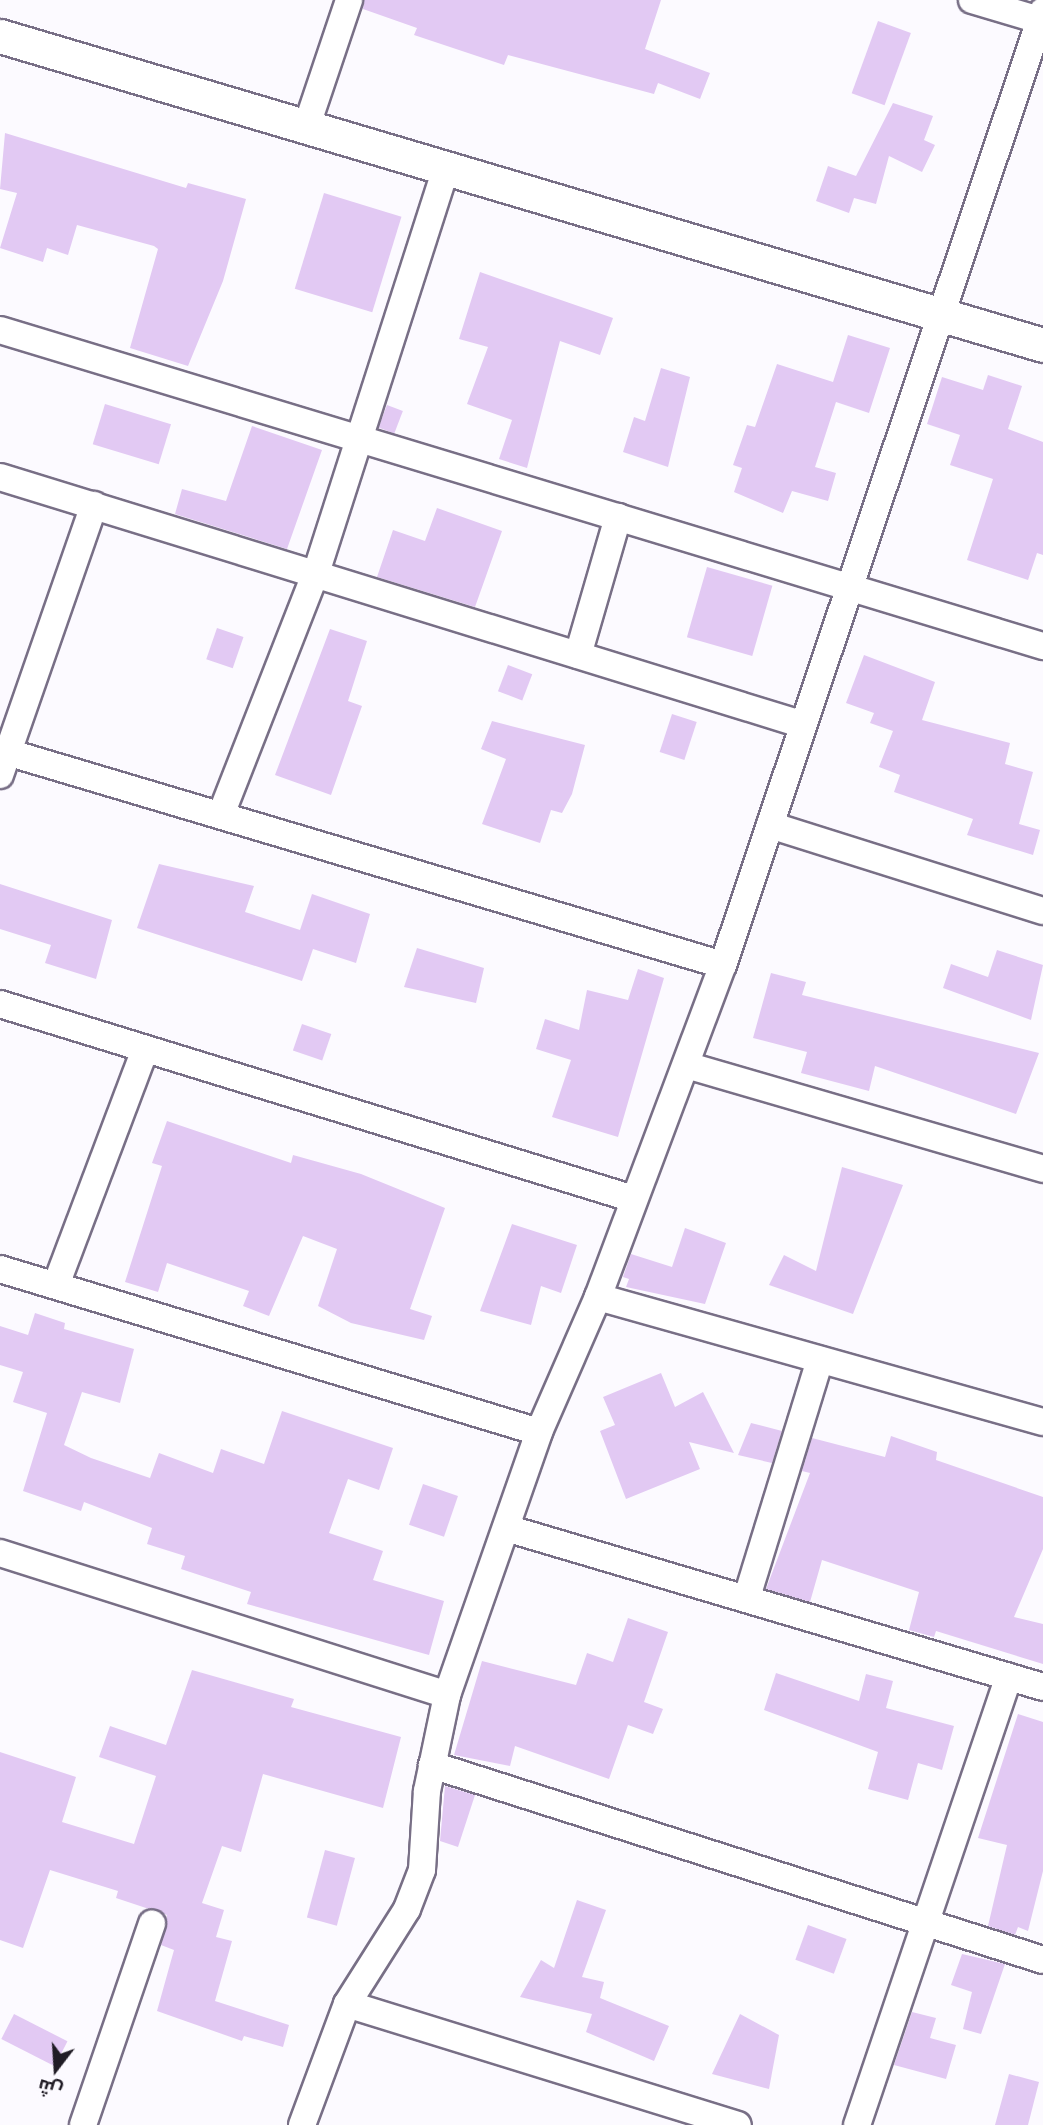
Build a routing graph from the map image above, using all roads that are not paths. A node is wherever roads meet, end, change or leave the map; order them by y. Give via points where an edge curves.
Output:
1 (349, 0) edge
2 (972, 0) edge
3 (1042, 18) edge
4 (0, 36) edge
5 (306, 128) junction
6 (445, 172) junction
7 (943, 312) junction
8 (0, 330) edge
9 (1043, 345) edge
10 (359, 437) junction
11 (0, 477) edge
12 (94, 505) junction
13 (618, 517) junction
14 (317, 570) junction
15 (845, 587) junction
16 (1043, 646) edge
17 (578, 654) junction
18 (801, 724) junction
19 (3, 759) edge
20 (222, 813) junction
21 (770, 825) junction
22 (1043, 911) edge
23 (723, 965) junction
24 (0, 1004) edge
25 (145, 1049) junction
26 (687, 1065) junction
27 (1043, 1169) edge
28 (634, 1199) junction
29 (0, 1269) edge
30 (56, 1285) junction
31 (598, 1297) junction
32 (820, 1360) junction
33 (1043, 1422) edge
34 (539, 1432) junction
35 (506, 1528) junction
36 (0, 1553) edge
37 (747, 1597) junction
38 (1009, 1677) junction
39 (1043, 1687) edge
40 (447, 1695) junction
41 (432, 1765) junction
42 (926, 1923) junction
43 (152, 1924) dead end
44 (1043, 1960) edge
45 (347, 2004) junction
46 (83, 2125) edge
47 (302, 2125) edge
48 (738, 2125) edge
49 (857, 2125) edge

1 - 5 street
2 - 3 street
3 - 7 street
4 - 5 street
5 - 6 street
6 - 7 street
6 - 10 street
7 - 9 street
7 - 15 street
8 - 10 street
10 - 13 street
10 - 14 street
11 - 12 street
12 - 14 street
12 - 19 street
13 - 15 street
13 - 17 street
14 - 17 street
14 - 20 street
15 - 16 street
15 - 18 street
17 - 18 street
18 - 21 street
19 - 20 street
20 - 23 street
21 - 22 street
21 - 23 street
23 - 26 street
24 - 25 street
25 - 28 street
25 - 30 street
26 - 27 street
26 - 28 street
28 - 31 street
29 - 30 street
30 - 34 street
31 - 32 street
31 - 34 street
32 - 33 street
32 - 37 street
34 - 35 street
35 - 37 street
35 - 40 street
36 - 40 street
37 - 38 street
38 - 39 street
38 - 42 street
40 - 41 street
41 - 42 street
41 - 45 street via 422,1870 407,1909
42 - 44 street
42 - 49 street
43 - 46 street
45 - 47 street
45 - 48 street

